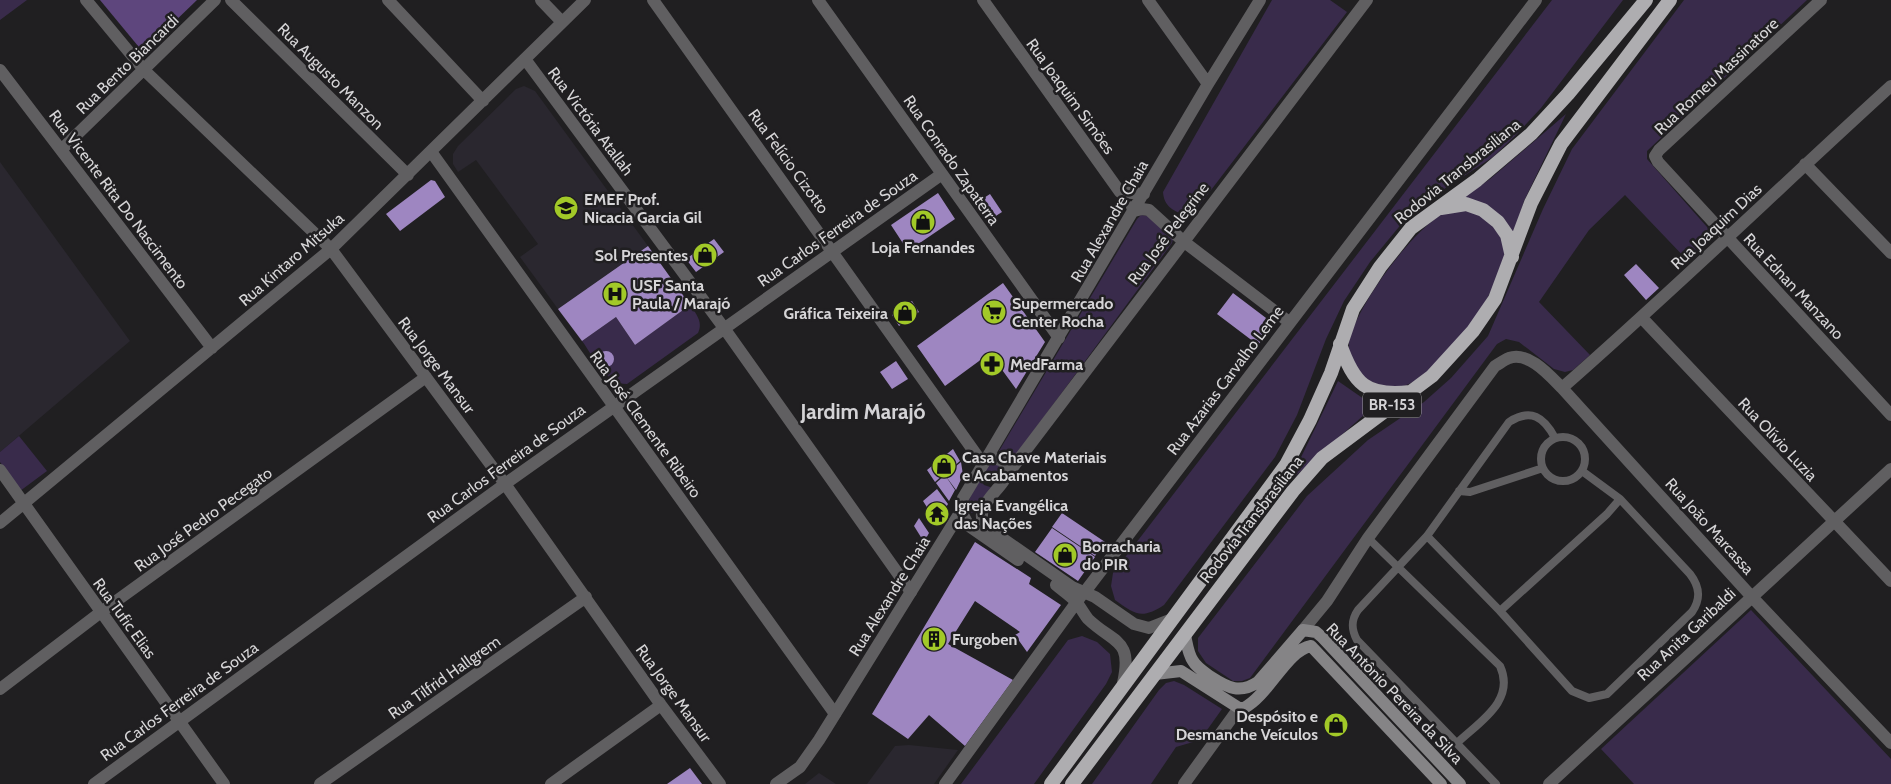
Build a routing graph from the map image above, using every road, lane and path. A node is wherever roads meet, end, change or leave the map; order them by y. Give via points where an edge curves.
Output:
1 (86, 0) edge
2 (216, 0) edge
3 (231, 0) edge
4 (388, 0) edge
5 (541, 0) edge
6 (585, 0) edge
7 (653, 0) edge
8 (818, 0) edge
9 (983, 0) edge
10 (1148, 0) edge
11 (1260, 0) edge
12 (1367, 0) edge
13 (1536, 0) edge
14 (1646, 0) edge
15 (1670, 0) edge
16 (1821, 0) edge
17 (562, 22) junction
18 (525, 60) junction
19 (0, 70) edge
20 (144, 70) junction
21 (1208, 84) junction
22 (1890, 89) edge
23 (483, 101) junction
24 (62, 150) junction
25 (432, 153) junction
26 (1655, 156) joint
27 (1805, 164) junction
28 (942, 174) junction
29 (408, 175) junction
30 (1120, 192) junction
31 (1144, 194) junction
32 (1441, 208) junction
33 (1134, 212) junction
34 (1726, 237) junction
35 (1185, 238) junction
36 (331, 249) junction
37 (833, 251) junction
38 (1891, 253) edge
39 (1512, 257) junction
40 (1642, 318) junction
41 (1291, 320) junction
42 (724, 328) junction
43 (1059, 338) junction
44 (1340, 344) junction
45 (212, 348) junction
46 (426, 377) junction
47 (1562, 388) junction
48 (1410, 392) junction
49 (613, 406) junction
50 (1891, 415) edge
51 (1555, 438) junction
52 (984, 464) junction
53 (1542, 468) junction
54 (1891, 469) edge
55 (0, 470) edge
56 (1582, 471) junction
57 (1004, 479) junction
58 (506, 484) junction
59 (1459, 491) junction
60 (1620, 500) junction
61 (23, 504) junction
62 (961, 510) junction
63 (1833, 521) junction
64 (0, 523) edge
65 (1427, 536) junction
66 (1368, 538) junction
67 (1399, 566) junction
68 (1891, 582) edge
69 (911, 592) junction
70 (1752, 596) junction
71 (586, 597) junction
72 (1080, 598) junction
73 (1500, 611) junction
74 (101, 612) junction
75 (1172, 619) junction
76 (1303, 630) junction
77 (1185, 635) junction
78 (1311, 646) junction
79 (1156, 674) junction
80 (1123, 683) junction
81 (0, 689) edge
82 (661, 705) junction
83 (1239, 708) junction
84 (835, 714) junction
85 (180, 720) junction
86 (1457, 743) junction
87 (1891, 743) edge
88 (94, 784) edge
89 (224, 784) edge
90 (320, 784) edge
91 (551, 784) edge
92 (720, 784) edge
93 (776, 784) edge
94 (944, 784) edge
95 (1051, 784) edge
96 (1072, 784) edge
97 (1184, 784) edge
98 (1441, 784) edge
99 (1460, 784) edge
100 (1496, 784) edge
101 (1548, 784) edge

1 - 20 street, Rua Jorge Mansur
2 - 20 street, Rua Bento Biancardi
3 - 29 street, Rua Augusto Manzon
4 - 23 street
5 - 17 street
6 - 17 street, Rua Kintaro Mitsuka
7 - 37 street, Rua Felício Cizotto
8 - 28 street, Rua Conrado Zapaterra
9 - 30 street, Rua Joaquim Simões
10 - 21 street
11 - 21 street, Rua Alexandre Chaia
12 - 35 street, Rua José Pelegrine
13 - 41 street, Rua Azarias Carvalho Leme
14 - 32 highway, Rodovia Transbrasiliana via 1531,134
15 - 39 highway, Rodovia Transbrasiliana / BR-153 via 1561,144 1531,203
16 - 26 street, Rua Romeu Massinatore
17 - 18 street, Rua Kintaro Mitsuka
18 - 23 street, Rua Kintaro Mitsuka
18 - 42 street, Rua Victória Atallah
19 - 24 street, Rua Vicente Rita Do Nascimento
20 - 24 street, Rua Bento Biancardi
20 - 36 street, Rua Jorge Mansur
21 - 31 street, Rua Alexandre Chaia
22 - 27 street, Rua Joaquim Dias
23 - 25 street, Rua Kintaro Mitsuka
24 - 45 street, Rua Vicente Rita Do Nascimento
25 - 29 street, Rua Kintaro Mitsuka
25 - 49 street, Rua José Clemente Ribeiro
26 - 34 street, Rua Ednan Manzano
27 - 34 street, Rua Joaquim Dias
27 - 38 street
28 - 37 street, Rua Carlos Ferreira de Souza
28 - 43 street, Rua Conrado Zapaterra
29 - 36 street, Rua Kintaro Mitsuka
30 - 31 street
30 - 33 street, Rua Joaquim Simões
31 - 33 street, Rua Alexandre Chaia
31 - 35 street
32 - 39 highway via 1466,204 1483,210 1498,222 1507,235
32 - 44 highway, Rodovia Transbrasiliana via 1411,228 1380,267 1352,310
33 - 35 street via 1149,210
33 - 43 street, Rua Alexandre Chaia
34 - 40 street, Rua Joaquim Dias
34 - 50 street, Rua Ednan Manzano
35 - 41 street
35 - 57 street, Rua José Pelegrine
36 - 45 street, Rua Kintaro Mitsuka
36 - 46 street, Rua Jorge Mansur
37 - 42 street, Rua Carlos Ferreira de Souza
37 - 52 street, Rua Felício Cizotto
39 - 48 highway, Rodovia Transbrasiliana / BR-153 via 1495,300 1473,331 1432,376
40 - 47 street, Rua Joaquim Dias
40 - 63 street, Rua Olívio Luzia
41 - 72 street, Rua Azarias Carvalho Leme
42 - 49 street, Rua Carlos Ferreira de Souza
42 - 69 street, Rua Victória Atallah
43 - 52 street, Rua Alexandre Chaia
44 - 48 highway via 1356,379 1377,393
44 - 75 highway, Rodovia Transbrasiliana via 1310,420 1286,464
45 - 61 street, Rua Kintaro Mitsuka
46 - 58 street, Rua Jorge Mansur
46 - 74 street, Rua José Pedro Pecegato
47 - 66 street, Rua João Marcassa via 1521,357 1509,358 1495,366
47 - 70 street, Rua João Marcassa
48 - 77 highway, Rodovia Transbrasiliana / BR-153 via 1322,458 1293,491
49 - 58 street, Rua Carlos Ferreira de Souza
49 - 84 street, Rua José Clemente Ribeiro
51 - 53 lane via 1544,447
51 - 56 lane via 1569,438 1581,445 1586,458
51 - 59 lane via 1548,424 1541,419 1533,416 1516,418 1503,429
52 - 57 street via 989,482
52 - 57 street via 1003,461 1008,467
52 - 62 street, Rua Alexandre Chaia via 963,498
53 - 56 lane via 1552,479 1559,481 1572,480
53 - 59 lane via 1470,492
54 - 63 street, Rua Anita Garibaldi
55 - 61 street, Rua Tufic Elias
56 - 60 lane
57 - 72 street, Rua José Pelegrine via 981,513 982,522
58 - 71 street, Rua Jorge Mansur
58 - 85 street, Rua Carlos Ferreira de Souza
59 - 65 lane
60 - 73 lane
60 - 73 lane via 1690,574 1698,588 1698,597 1692,612 1614,688 1598,698 1580,696 1572,691
61 - 64 street, Rua Kintaro Mitsuka
61 - 74 street, Rua Tufic Elias
62 - 69 street, Rua Alexandre Chaia
62 - 72 street via 970,526 1066,592
63 - 68 street, Rua Olívio Luzia
63 - 70 street, Rua Anita Garibaldi
65 - 67 lane
65 - 73 lane
66 - 67 lane
66 - 76 street via 1327,601
67 - 86 lane via 1354,616 1352,628 1354,634
67 - 86 lane via 1500,666 1504,674 1500,702
69 - 84 street, Rua Alexandre Chaia
70 - 87 street, Rua João Marcassa
70 - 101 street, Rua Anita Garibaldi
71 - 82 street, Rua Jorge Mansur
71 - 90 street, Rua Tilfrid Hallgrem
72 - 75 street via 1094,597 1142,628
72 - 80 street via 1088,618 1118,640 1125,652 1127,664
72 - 94 street, Rua Azarias Carvalho Leme
74 - 81 street, Rua José Pedro Pecegato
74 - 85 street, Rua Tufic Elias
75 - 80 highway, Rodovia Transbrasiliana
76 - 77 main road via 1258,682 1249,688 1238,689 1229,688 1199,669 1190,655
76 - 78 main road
76 - 99 main road, Rua Antônio Pereira da Silva via 1316,632 1322,637
77 - 79 highway, Rodovia Transbrasiliana / BR-153
78 - 83 main road, Rua Antônio Pereira da Silva via 1297,650 1276,680 1247,707
78 - 98 main road, Rua Antônio Pereira da Silva
79 - 83 main road via 1181,671
79 - 96 highway, Rodovia Transbrasiliana / BR-153
80 - 95 highway, Rodovia Transbrasiliana
82 - 91 street
82 - 92 street, Rua Jorge Mansur
83 - 97 street
84 - 93 street, Rua Alexandre Chaia via 800,767
85 - 88 street, Rua Carlos Ferreira de Souza
85 - 89 street, Rua Tufic Elias
86 - 100 lane

